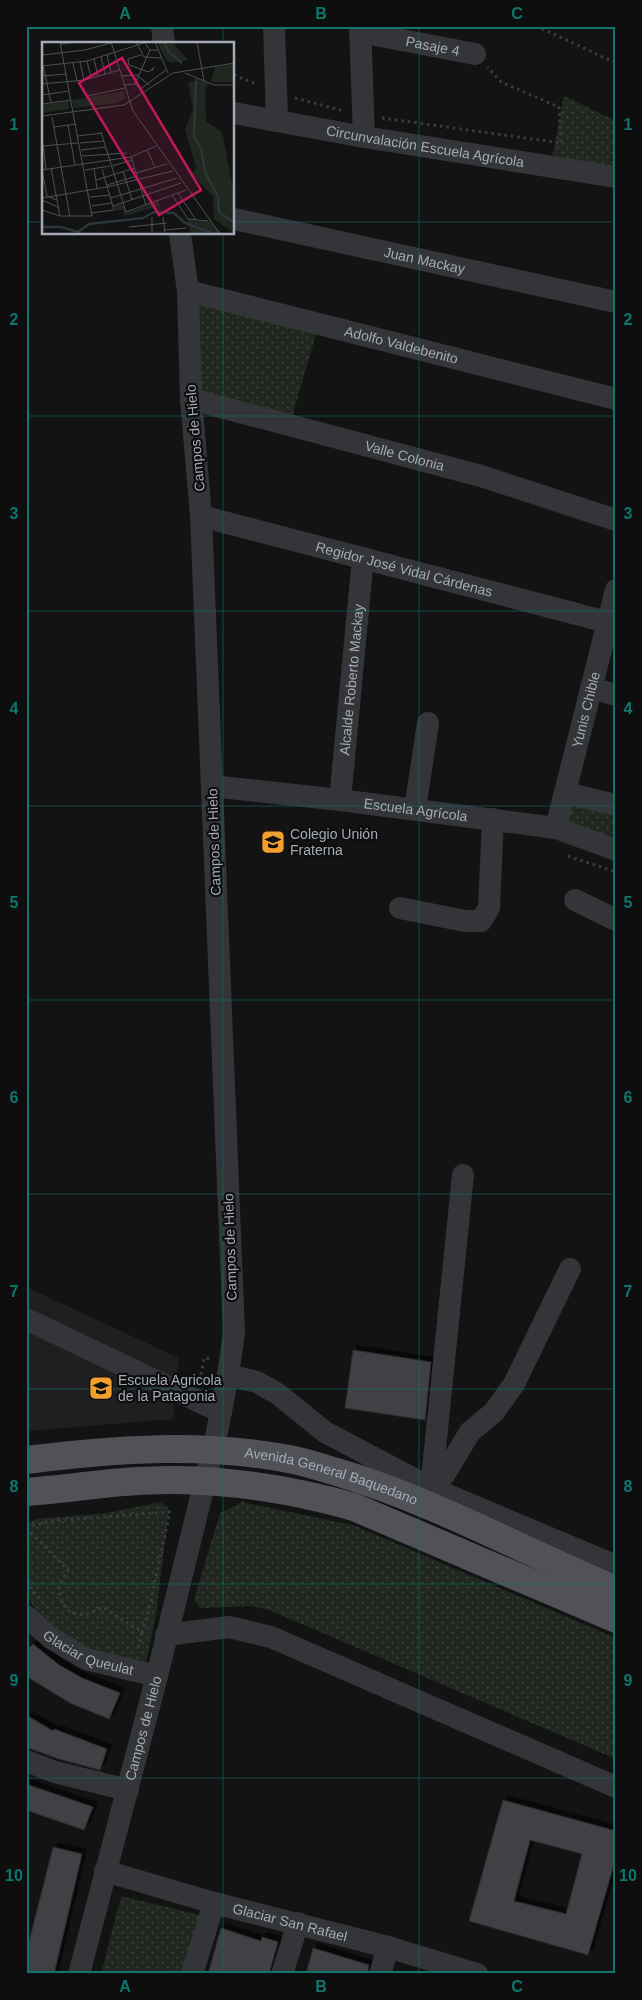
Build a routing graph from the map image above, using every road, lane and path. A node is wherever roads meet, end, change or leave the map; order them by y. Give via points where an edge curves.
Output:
1 (162, 26) edge
2 (274, 26) edge
3 (536, 26) edge
4 (360, 29) edge
5 (164, 42) edge
6 (475, 54) joint
7 (616, 64) edge
8 (235, 75) edge
9 (278, 93) junction
10 (235, 113) edge
11 (363, 115) junction
12 (277, 121) junction
13 (364, 137) junction
14 (616, 177) edge
15 (235, 219) edge
16 (180, 235) edge
17 (188, 291) junction
18 (616, 302) edge
19 (191, 399) junction
20 (616, 399) edge
21 (201, 516) junction
22 (616, 520) edge
23 (363, 558) junction
24 (616, 590) edge
25 (607, 622) junction
26 (591, 688) junction
27 (616, 695) edge
28 (428, 723) dead end
29 (212, 786) junction
30 (565, 793) junction
31 (340, 800) junction
32 (616, 805) edge
33 (415, 809) junction
34 (493, 819) junction
35 (556, 828) junction
36 (616, 850) edge
37 (568, 856) dead end
38 (616, 872) edge
39 (575, 900) dead end
40 (400, 908) dead end
41 (616, 920) edge
42 (463, 1175) dead end
43 (570, 1268) dead end
44 (26, 1319) edge
45 (228, 1375) junction
46 (221, 1412) junction
47 (212, 1449) junction
48 (26, 1460) edge
49 (203, 1482) junction
50 (431, 1488) junction
51 (26, 1492) edge
52 (26, 1528) edge
53 (616, 1566) edge
54 (26, 1574) edge
55 (616, 1590) edge
56 (31, 1614) edge
57 (616, 1619) edge
58 (142, 1632) junction
59 (166, 1634) junction
60 (137, 1654) dead end
61 (158, 1676) junction
62 (26, 1761) edge
63 (616, 1787) edge
64 (128, 1790) junction
65 (105, 1870) junction
66 (214, 1903) junction
67 (298, 1923) junction
68 (388, 1947) junction
69 (79, 1974) edge
70 (192, 1974) edge
71 (282, 1974) edge
72 (380, 1974) edge
73 (476, 1974) edge

1 - 5 street
2 - 9 street
3 - 7 path
4 - 6 street, Pasaje 4
4 - 11 street
6 - 11 path via 501,82 559,107 561,143
8 - 9 path
9 - 11 path
9 - 12 street
10 - 12 street, Circunvalación Escuela Agrícola
11 - 13 street
12 - 13 street, Circunvalación Escuela Agrícola
13 - 14 street, Circunvalación Escuela Agrícola
15 - 18 street, Juan Mackay
16 - 17 street, Campos de Hielo
17 - 19 street, Campos de Hielo
17 - 20 street, Adolfo Valdebenito
19 - 21 street, Campos de Hielo
19 - 22 street, Valle Colonia via 481,476
21 - 23 street, Regidor José Vidal Cárdenas
21 - 29 street, Campos de Hielo
23 - 25 street, Regidor José Vidal Cárdenas
23 - 31 street, Alcalde Roberto Mackay
24 - 25 street, Yunis Chible
25 - 26 street, Yunis Chible
26 - 27 street
26 - 30 street, Yunis Chible
28 - 33 street
29 - 31 street, Escuela Agrícola
29 - 45 street, Campos de Hielo via 234,1317
30 - 32 street
30 - 35 street, Yunis Chible
31 - 33 street, Escuela Agrícola
33 - 34 street, Escuela Agrícola
34 - 35 street, Escuela Agrícola
34 - 40 street via 489,908 481,922
35 - 36 street, Escuela Agrícola
37 - 38 path
39 - 41 street
42 - 50 street
43 - 50 street via 514,1384 494,1412 470,1432 444,1475
44 - 46 street
45 - 46 street, Campos de Hielo
45 - 50 street, Avenida General Baquedano via 258,1382 325,1432
46 - 47 street, Campos de Hielo
47 - 48 main road, Avenida General Baquedano via 144,1449
47 - 49 street, Campos de Hielo
47 - 55 main road, Avenida General Baquedano via 294,1460 370,1482
49 - 51 main road, Avenida General Baquedano via 154,1481
49 - 57 main road, Avenida General Baquedano via 313,1495 354,1507
49 - 59 street, Campos de Hielo
50 - 53 street, Avenida General Baquedano
52 - 58 path via 68,1570 59,1586 64,1606 74,1614 87,1616 102,1607
52 - 58 path via 51,1521 170,1512
54 - 56 path via 31,1589
56 - 61 street, Glaciar Queulat via 51,1638 86,1659
58 - 60 path
59 - 61 street, Campos de Hielo
59 - 63 street via 229,1627 271,1637
61 - 64 street, Campos de Hielo
62 - 64 street via 55,1772
64 - 65 street, Campos de Hielo
65 - 66 street, Glaciar San Rafael
65 - 69 street, Campos de Hielo
66 - 67 street, Glaciar San Rafael
66 - 70 street
67 - 68 street, Glaciar San Rafael
67 - 71 street
68 - 72 street
68 - 73 street, Glaciar San Rafael

